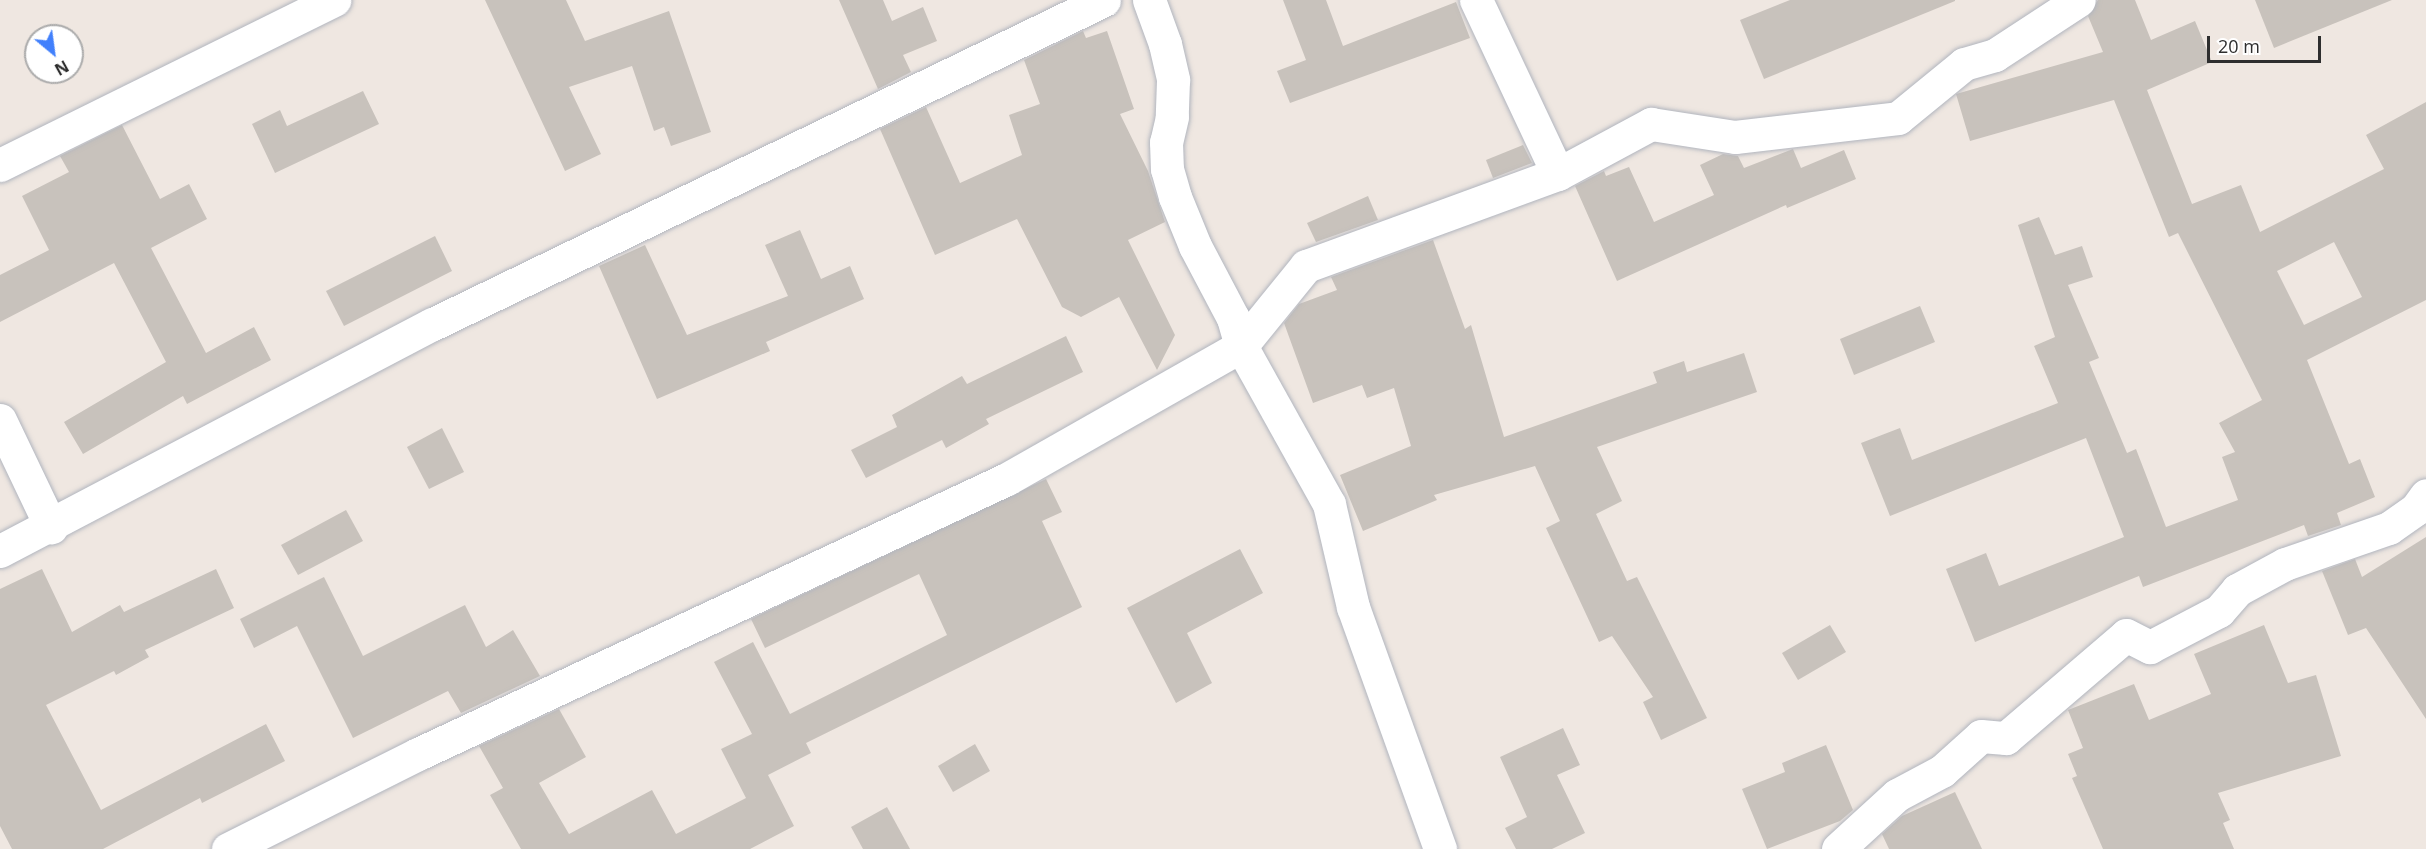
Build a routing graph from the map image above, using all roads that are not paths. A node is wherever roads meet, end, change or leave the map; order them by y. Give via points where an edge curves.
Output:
1 (334, 0) edge
2 (1104, 0) edge
3 (1149, 0) edge
4 (1476, 0) edge
5 (2079, 0) edge
6 (0, 165) edge
7 (1558, 174) junction
8 (1241, 346) junction
9 (0, 420) edge
10 (2426, 495) edge
11 (51, 527) junction
12 (0, 551) edge
13 (228, 849) edge
14 (1440, 849) edge
15 (1838, 849) edge

1 - 6 street
2 - 11 street via 434,324
3 - 8 street via 1166,44 1173,80 1167,169 1195,246 1233,318
4 - 7 street
5 - 7 street via 1995,55 1964,64 1898,118 1735,137 1651,124
7 - 8 street via 1306,266
8 - 13 street via 1007,479 428,749
8 - 14 street via 1329,504 1353,607
9 - 11 street
10 - 15 street via 2416,509 2389,528 2285,564 2236,590 2219,611 2151,647 2126,634 2006,738 1981,736 1942,771 1897,795
11 - 12 street

